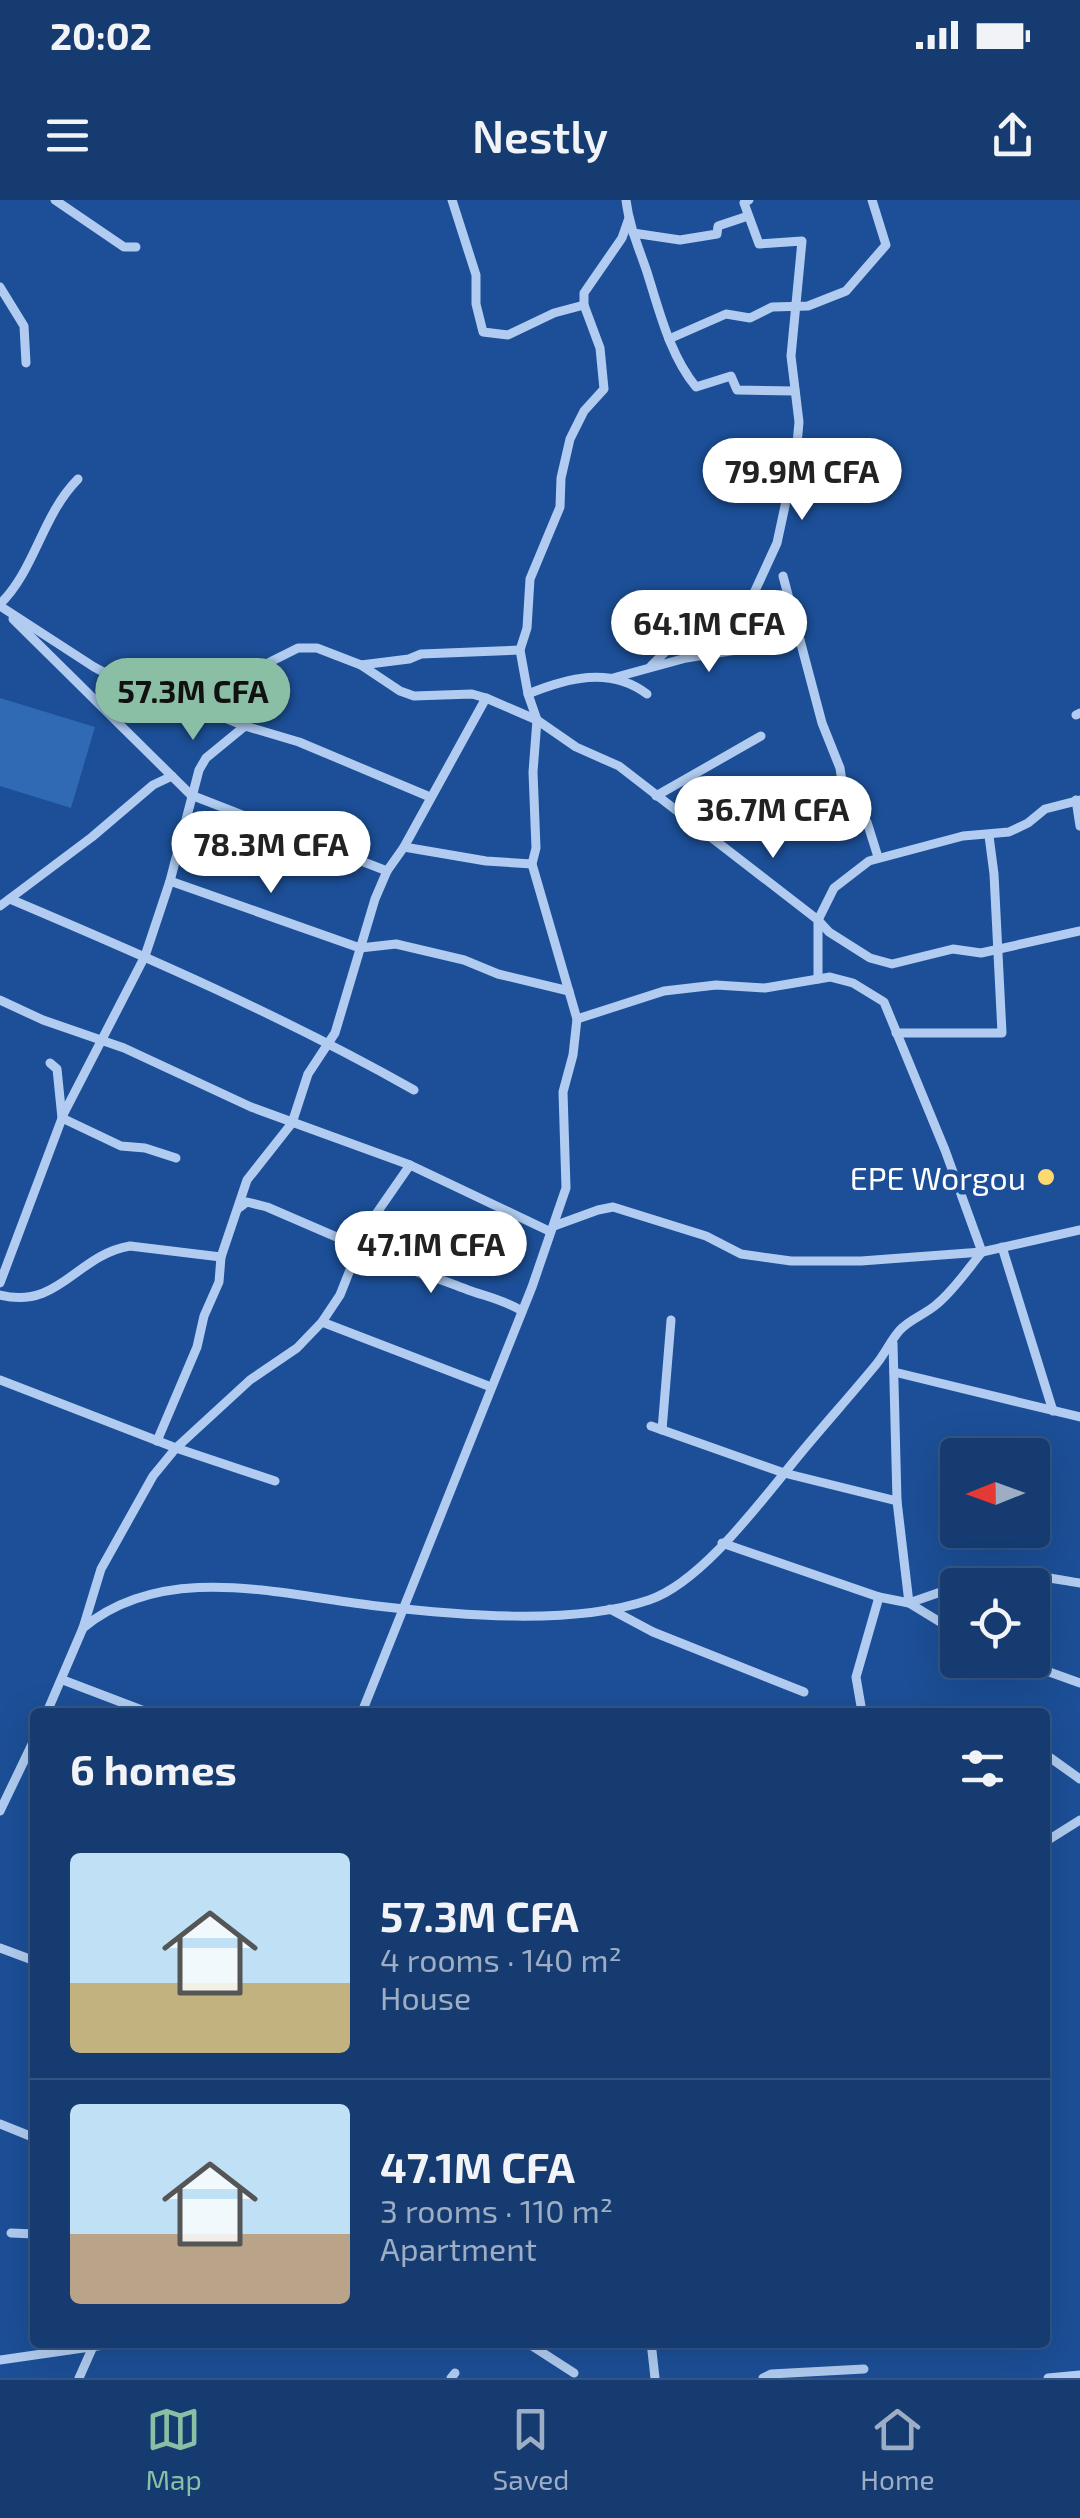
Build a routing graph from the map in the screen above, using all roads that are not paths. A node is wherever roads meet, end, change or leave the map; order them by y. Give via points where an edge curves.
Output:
1 (55, 200) edge
2 (452, 200) edge
3 (626, 200) edge
4 (749, 200) edge
5 (872, 200) edge
6 (748, 216) junction
7 (628, 218) junction
8 (632, 234) junction
9 (136, 247) dead end
10 (0, 287) edge
11 (584, 304) junction
12 (797, 306) junction
13 (670, 338) junction
14 (26, 364) dead end
15 (795, 391) junction
16 (78, 479) dead end
17 (783, 576) dead end
18 (0, 605) edge
19 (800, 640) junction
20 (520, 650) junction
21 (361, 665) junction
22 (651, 666) junction
23 (614, 678) junction
24 (528, 694) junction
25 (647, 694) dead end
26 (486, 698) junction
27 (181, 700) junction
28 (537, 720) junction
29 (245, 726) junction
30 (761, 736) dead end
31 (172, 776) junction
32 (191, 795) junction
33 (656, 796) junction
34 (430, 798) junction
35 (1078, 800) edge
36 (1080, 826) edge
37 (989, 836) junction
38 (404, 847) junction
39 (878, 857) junction
40 (532, 864) junction
41 (387, 871) junction
42 (170, 881) junction
43 (10, 899) junction
44 (0, 906) edge
45 (818, 920) junction
46 (1080, 930) edge
47 (360, 948) junction
48 (996, 950) junction
49 (145, 956) junction
50 (818, 979) junction
51 (569, 991) junction
52 (0, 1000) edge
53 (577, 1019) junction
54 (896, 1033) junction
55 (104, 1041) junction
56 (329, 1046) junction
57 (50, 1063) dead end
58 (414, 1090) dead end
59 (62, 1118) junction
60 (292, 1124) junction
61 (176, 1158) dead end
62 (410, 1164) junction
63 (239, 1208) junction
64 (1077, 1228) edge
65 (550, 1229) junction
66 (358, 1246) junction
67 (1002, 1246) junction
68 (982, 1252) junction
69 (221, 1257) junction
70 (0, 1284) edge
71 (0, 1295) edge
72 (522, 1311) junction
73 (671, 1320) dead end
74 (322, 1322) junction
75 (892, 1340) junction
76 (894, 1372) junction
77 (0, 1380) edge
78 (491, 1387) junction
79 (1054, 1411) junction
80 (1080, 1416) edge
81 (651, 1426) dead end
82 (662, 1430) junction
83 (157, 1441) junction
84 (176, 1448) junction
85 (784, 1474) junction
86 (275, 1481) dead end
87 (897, 1500) junction
88 (722, 1543) junction
89 (1050, 1578) edge
90 (1080, 1583) edge
91 (940, 1593) edge
92 (880, 1597) junction
93 (909, 1603) junction
94 (402, 1606) junction
95 (608, 1608) junction
96 (940, 1622) edge
97 (83, 1628) junction
98 (1050, 1672) edge
99 (63, 1680) junction
100 (1080, 1683) edge
101 (804, 1692) dead end
102 (49, 1708) edge
103 (136, 1708) edge
104 (367, 1708) edge
105 (861, 1708) edge
106 (1050, 1758) edge
107 (30, 1760) edge
108 (1080, 1779) edge
109 (0, 1812) edge
110 (1080, 1820) edge
111 (1050, 1839) edge
112 (0, 1948) edge
113 (30, 1960) edge
114 (0, 2124) edge
115 (30, 2136) edge
116 (11, 2233) dead end
117 (30, 2234) edge
118 (70, 2348) edge
119 (92, 2348) edge
120 (535, 2348) edge
121 (652, 2348) edge
122 (0, 2360) edge
123 (864, 2368) dead end
124 (574, 2373) dead end
125 (1079, 2376) edge
126 (79, 2378) edge
127 (655, 2378) edge
128 (763, 2378) edge
129 (1048, 2378) edge

1 - 9 street via 124,247
2 - 11 street via 476,275 483,332 508,335
3 - 7 street
4 - 6 street
5 - 12 street via 886,245 846,291
6 - 8 street via 718,226 717,234 680,240
6 - 12 street via 759,244 802,241
7 - 8 street
7 - 11 street via 584,293
8 - 13 street
10 - 14 street via 24,326
11 - 20 street via 600,348 604,389 570,439 560,507 530,580
12 - 13 street via 772,307 750,318 726,314
12 - 15 street via 790,356
13 - 15 street via 696,387 731,376 737,390
15 - 22 street via 796,455 781,532 754,593 691,626
16 - 18 street via 60,497
17 - 19 street
18 - 27 street via 136,690
18 - 31 street
19 - 22 street
19 - 39 street via 840,768 847,815 868,822
20 - 21 street via 421,654
20 - 24 street
21 - 26 street via 414,696
21 - 27 street via 298,648
22 - 23 street
23 - 24 street via 587,676
23 - 25 street
24 - 28 street
26 - 28 street
26 - 34 street
27 - 29 street
28 - 33 street via 619,766
28 - 40 street
29 - 32 street via 206,758
29 - 34 street
30 - 33 street
31 - 32 street
31 - 43 street
32 - 41 street
32 - 42 street
33 - 45 street
34 - 38 street
35 - 36 street
35 - 37 street
37 - 39 street
37 - 48 street
38 - 40 street
38 - 41 street
39 - 45 street via 834,888
40 - 51 street
41 - 47 street
42 - 47 street
42 - 49 street
43 - 44 street
43 - 49 street
45 - 48 street via 870,958 892,964 953,948
45 - 50 street
46 - 48 street
47 - 51 street via 396,944
47 - 56 street
48 - 54 street via 1002,1033
49 - 55 street
49 - 56 street
50 - 53 street via 652,993
50 - 54 street via 853,984 884,1002
51 - 53 street
52 - 55 street
53 - 65 street via 563,1092 566,1188
54 - 68 street
55 - 59 street
55 - 60 street
56 - 58 street
56 - 60 street via 308,1074
57 - 59 street via 57,1070
59 - 61 street via 120,1146
59 - 70 street
60 - 62 street
60 - 63 street via 247,1180
62 - 65 street
62 - 66 street
63 - 66 street via 247,1202 268,1206
63 - 69 street
64 - 67 street
65 - 68 street via 613,1207 772,1260
65 - 72 street
66 - 72 street
66 - 74 street
67 - 68 street
67 - 79 street
68 - 75 street via 938,1304
69 - 71 street via 130,1246 92,1259 36,1298
69 - 83 street via 197,1348
72 - 78 street
73 - 82 street
74 - 78 street
74 - 84 street
75 - 76 street
75 - 85 street
76 - 79 street
76 - 87 street
77 - 83 street
78 - 94 street
79 - 80 street
81 - 82 street
82 - 85 street
83 - 84 street
84 - 86 street
84 - 97 street via 116,1538
85 - 87 street
85 - 88 street
87 - 93 street
88 - 92 street
88 - 95 street via 669,1590
89 - 90 street
91 - 93 street
92 - 93 street
92 - 105 street via 856,1677
93 - 96 street
94 - 95 street via 513,1616
94 - 97 street via 196,1587 104,1611
94 - 104 street
95 - 101 street
97 - 99 street
98 - 100 street
99 - 102 street
99 - 103 street
106 - 108 street
107 - 109 street
110 - 111 street
112 - 113 street
114 - 115 street
116 - 117 street
118 - 122 street
119 - 126 street
120 - 124 street
121 - 127 street
123 - 128 street
125 - 129 street

